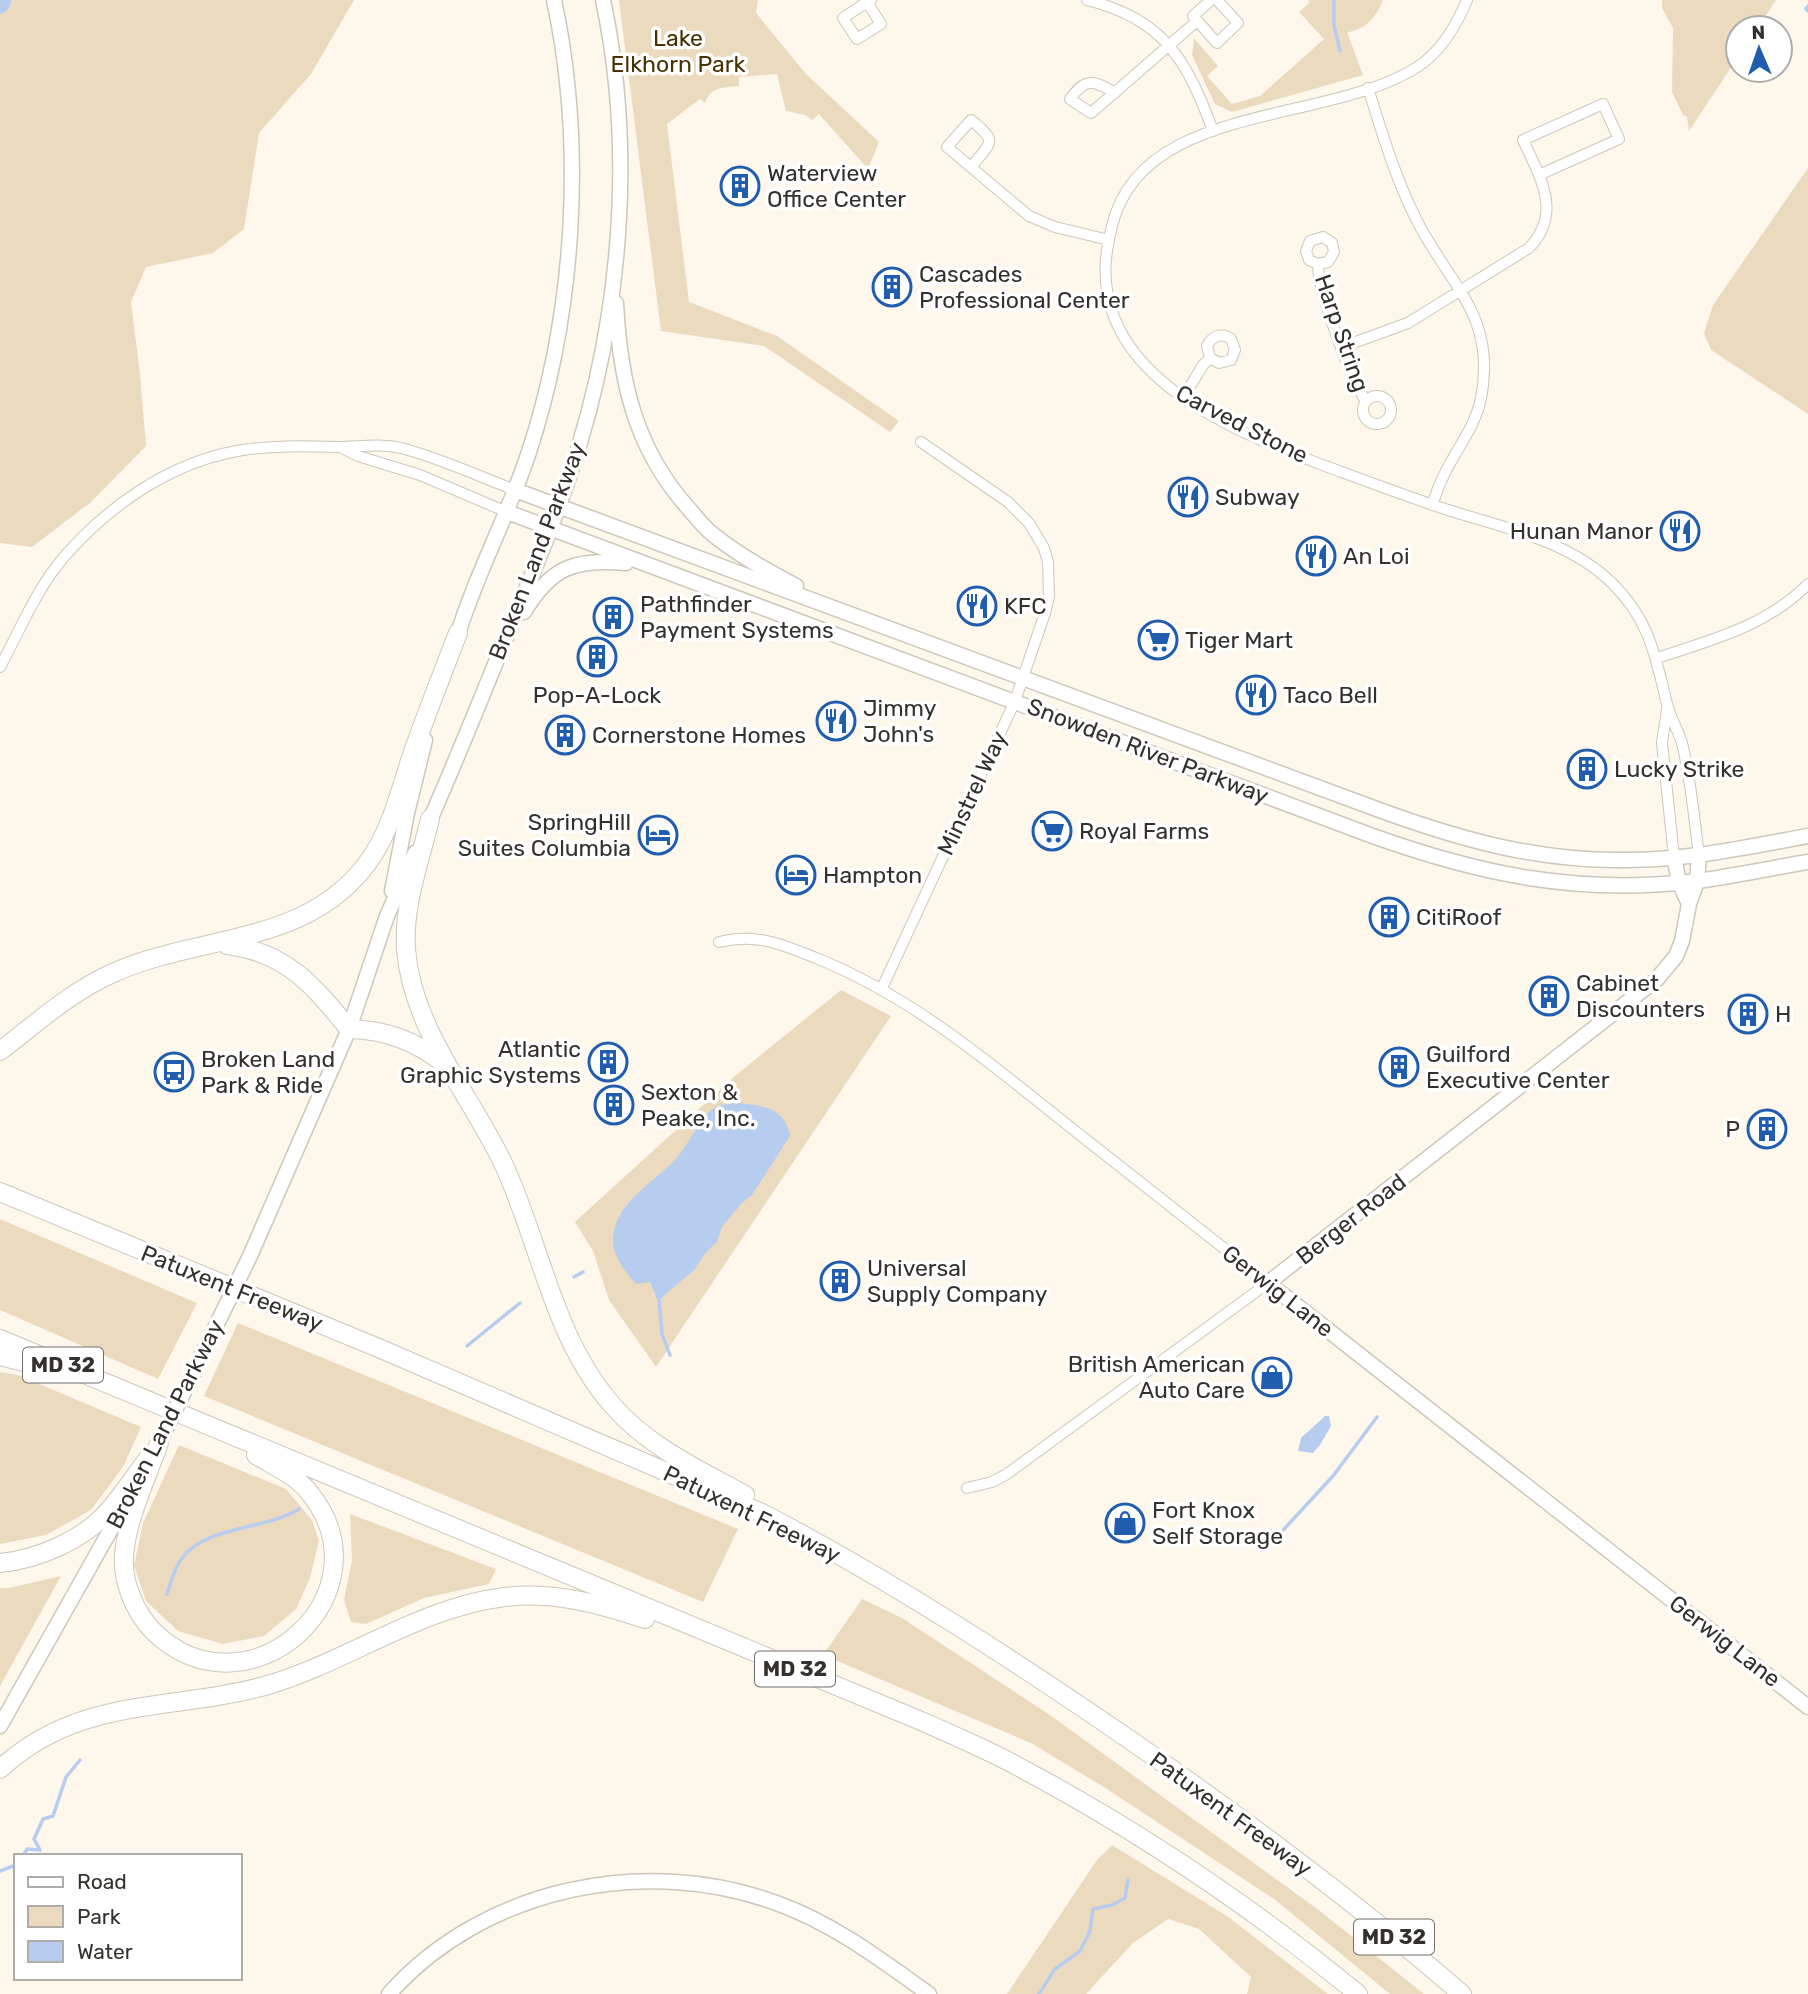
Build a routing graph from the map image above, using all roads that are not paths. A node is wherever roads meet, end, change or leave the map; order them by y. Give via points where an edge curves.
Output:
1 (554, 0) edge
2 (603, 0) edge
3 (1087, 0) edge
4 (1211, 0) edge
5 (1217, 0) edge
6 (1466, 0) edge
7 (1197, 21) junction
8 (1169, 46) junction
9 (1368, 88) junction
10 (1115, 93) dead end
11 (1213, 131) junction
12 (972, 166) junction
13 (1539, 175) junction
14 (1109, 240) junction
15 (1318, 264) dead end
16 (615, 280) junction
17 (1462, 291) junction
18 (1342, 347) junction
19 (1210, 358) dead end
20 (1183, 398) junction
21 (1366, 401) dead end
22 (921, 443) dead end
23 (340, 447) junction
24 (516, 490) junction
25 (560, 505) junction
26 (1432, 505) junction
27 (507, 512) junction
28 (550, 529) junction
29 (650, 566) junction
30 (1808, 584) edge
31 (837, 609) junction
32 (458, 633) junction
33 (501, 649) junction
34 (1657, 659) junction
35 (0, 667) edge
36 (1024, 678) junction
37 (1015, 701) junction
38 (1667, 705) junction
39 (430, 819) junction
40 (1808, 836) edge
41 (1699, 855) junction
42 (1674, 857) junction
43 (1808, 862) edge
44 (1697, 881) junction
45 (1679, 882) junction
46 (1689, 904) junction
47 (387, 916) junction
48 (719, 942) dead end
49 (216, 944) junction
50 (882, 988) junction
51 (349, 1028) junction
52 (0, 1051) edge
53 (449, 1067) junction
54 (0, 1192) edge
55 (1268, 1283) junction
56 (0, 1339) edge
57 (0, 1356) edge
58 (127, 1391) junction
59 (192, 1418) junction
60 (159, 1443) junction
61 (967, 1488) dead end
62 (852, 1562) junction
63 (0, 1563) edge
64 (809, 1675) junction
65 (1808, 1707) edge
66 (0, 1727) edge
67 (0, 1769) edge
68 (389, 1994) edge
69 (929, 1994) edge
70 (1358, 1994) edge
71 (1462, 1994) edge

1 - 24 main road, Broken Land Parkway via 567,89 569,240 558,338
2 - 16 main road, Broken Land Parkway via 619,138
3 - 8 street via 1126,12
4 - 7 street via 1193,16
5 - 7 street via 1238,23 1217,43
6 - 9 street, Carved Stone via 1436,52 1411,71
7 - 8 street
8 - 10 street
8 - 11 street via 1191,77
9 - 11 street, Carved Stone
9 - 17 street via 1404,194 1427,240
11 - 14 street, Carved Stone via 1174,147 1144,170 1113,219
12 - 12 street via 947,147 971,120 990,138
12 - 14 street via 1035,220
13 - 13 street via 1523,140 1603,104 1619,139
13 - 17 street via 1547,211 1538,240
14 - 20 street, Carved Stone via 1106,283 1118,330 1143,364
15 - 18 street, Harp String via 1319,283
16 - 25 main road, Broken Land Parkway via 588,409
16 - 31 main road via 628,399 663,476 712,534 745,558
17 - 18 street via 1408,323
17 - 26 street via 1479,328 1484,380 1474,421 1444,473
18 - 21 street, Harp String
19 - 20 street
20 - 26 street, Carved Stone via 1300,456
22 - 36 street, Minstrel Way via 1020,513 1044,548 1049,597
23 - 24 street via 379,444 401,448
23 - 27 street
23 - 35 street via 296,445 228,453 177,471 136,494 97,522 63,558
24 - 25 main road, Snowden River Parkway
24 - 27 main road, Broken Land Parkway
25 - 28 main road, Broken Land Parkway
25 - 31 main road, Snowden River Parkway
26 - 34 street, Carved Stone via 1543,541 1590,565 1633,607
27 - 28 main road, Snowden River Parkway
27 - 32 main road, Broken Land Parkway
28 - 29 main road, Snowden River Parkway
28 - 33 main road, Broken Land Parkway
29 - 33 main road via 601,561 562,570 541,586
29 - 37 main road, Snowden River Parkway
30 - 34 street via 1793,600 1753,624
31 - 36 main road, Snowden River Parkway
32 - 47 main road, Broken Land Parkway via 422,753
32 - 49 highway via 391,823 364,866 314,911
33 - 39 main road, Broken Land Parkway
34 - 38 street, Carved Stone
36 - 37 street, Minstrel Way
36 - 42 main road, Snowden River Parkway via 1478,843 1586,859
37 - 45 main road, Snowden River Parkway via 1427,856 1474,869 1584,884
37 - 50 street, Minstrel Way
38 - 41 street, Carved Stone via 1681,742
38 - 42 street, Carved Stone via 1662,743
39 - 47 main road, Broken Land Parkway
39 - 53 highway via 409,902 406,949 418,1002
40 - 41 main road, Snowden River Parkway
41 - 42 main road, Snowden River Parkway
41 - 44 main road, Berger Road
42 - 45 main road
43 - 44 main road, Snowden River Parkway
44 - 45 main road, Snowden River Parkway
44 - 46 main road, Berger Road
45 - 46 main road
46 - 55 main road, Berger Road via 1682,941 1657,979
47 - 51 main road, Broken Land Parkway
48 - 50 street, Gerwig Lane via 738,937 773,941
49 - 51 highway via 254,949 289,965
49 - 52 highway via 105,977 71,996
50 - 55 street, Gerwig Lane via 935,1021
51 - 53 highway via 408,1040
51 - 60 main road, Broken Land Parkway, bridge via 250,1256
53 - 62 highway via 506,1171 565,1332 613,1405 630,1424 671,1454 762,1504
54 - 62 highway, Patuxent Freeway / MD 32 via 764,1514
55 - 61 street, Berger Road via 1007,1474
55 - 65 main road, Gerwig Lane
56 - 58 highway, MD 32
57 - 58 highway
58 - 59 highway, MD 32
59 - 60 highway via 295,1479 326,1520 334,1552 330,1585 315,1617 288,1645 238,1662 199,1659 178,1650 149,1627 129,1591 124,1556
59 - 64 highway, MD 32
60 - 63 highway via 109,1511 93,1525 55,1548
60 - 66 main road, Broken Land Parkway
62 - 71 highway, Patuxent Freeway / MD 32 via 1057,1689 1206,1793
64 - 67 highway via 598,1604 567,1598 507,1597 425,1618 333,1661 267,1685 90,1717 41,1737
64 - 70 highway, MD 32 via 985,1750 1069,1794 1227,1896
68 - 69 main road via 435,1952 504,1912 585,1887 645,1881 724,1887 780,1904 844,1935

